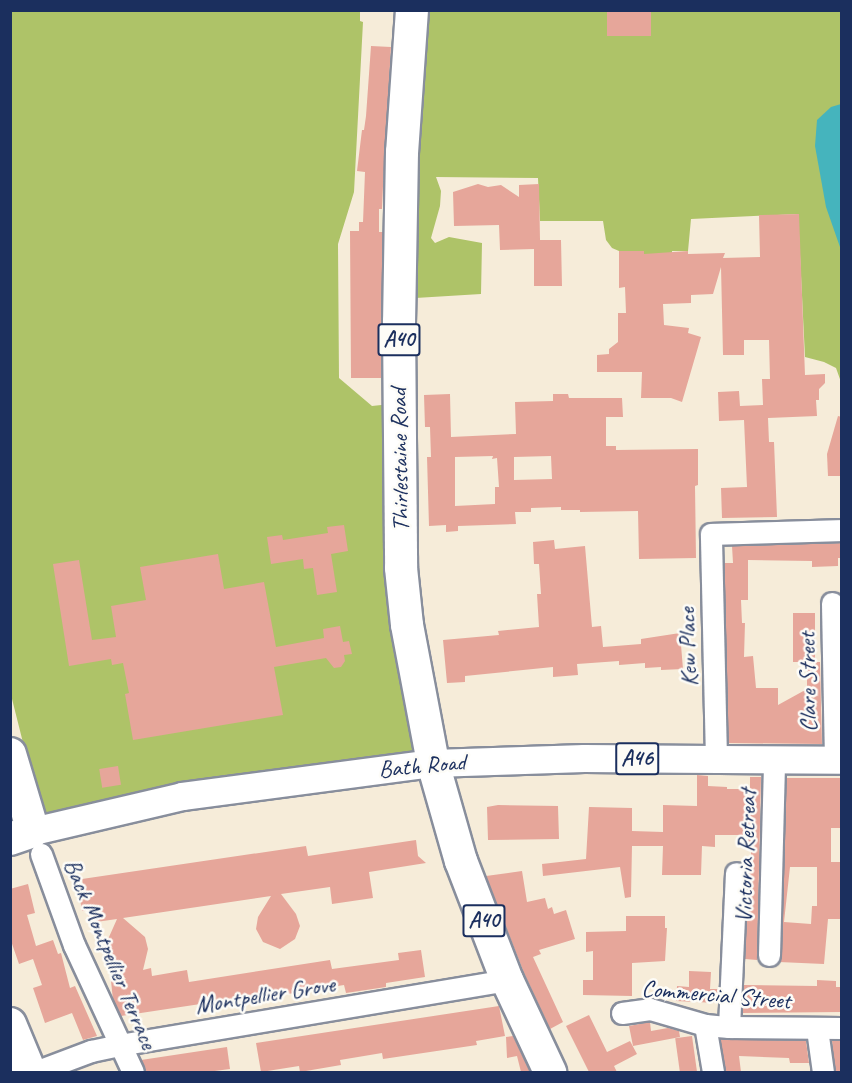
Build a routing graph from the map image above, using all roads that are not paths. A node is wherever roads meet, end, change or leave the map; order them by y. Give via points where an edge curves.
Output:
1 (412, 10) edge
2 (842, 530) edge
3 (832, 603) dead end
4 (10, 754) edge
5 (716, 759) junction
6 (774, 759) junction
7 (838, 760) edge
8 (433, 763) junction
9 (28, 842) edge
10 (736, 873) dead end
11 (769, 955) dead end
12 (495, 982) junction
13 (622, 1013) dead end
14 (10, 1024) edge
15 (705, 1025) junction
16 (729, 1027) junction
17 (817, 1029) junction
18 (842, 1029) edge
19 (119, 1045) junction
20 (30, 1072) edge
21 (35, 1072) edge
22 (133, 1072) edge
23 (550, 1072) edge
24 (713, 1072) edge
25 (823, 1072) edge

1 - 8 highway, Thirlestaine Road / A40 via 401,175 401,568 407,625
2 - 5 street, Kew Place via 711,534
3 - 7 street, Clare Street
4 - 9 highway
5 - 6 main road, Bath Road / A46
5 - 8 main road, Bath Road / A46
6 - 7 main road, Bath Road / A46
6 - 11 street, Victoria Retreat
8 - 9 main road, Bath Road / A46 via 182,796
8 - 12 highway, A40
9 - 19 street, Back Montpellier Terrace
10 - 16 street
12 - 19 street, Montpellier Grove
12 - 23 highway, A40
13 - 15 street, Commercial Street via 650,1009
14 - 20 highway
15 - 16 street, Commercial Street
15 - 24 street
16 - 17 street, Commercial Street
17 - 18 street, Commercial Street
17 - 25 street
19 - 21 street, Montpellier Grove
19 - 22 street, Back Montpellier Terrace

